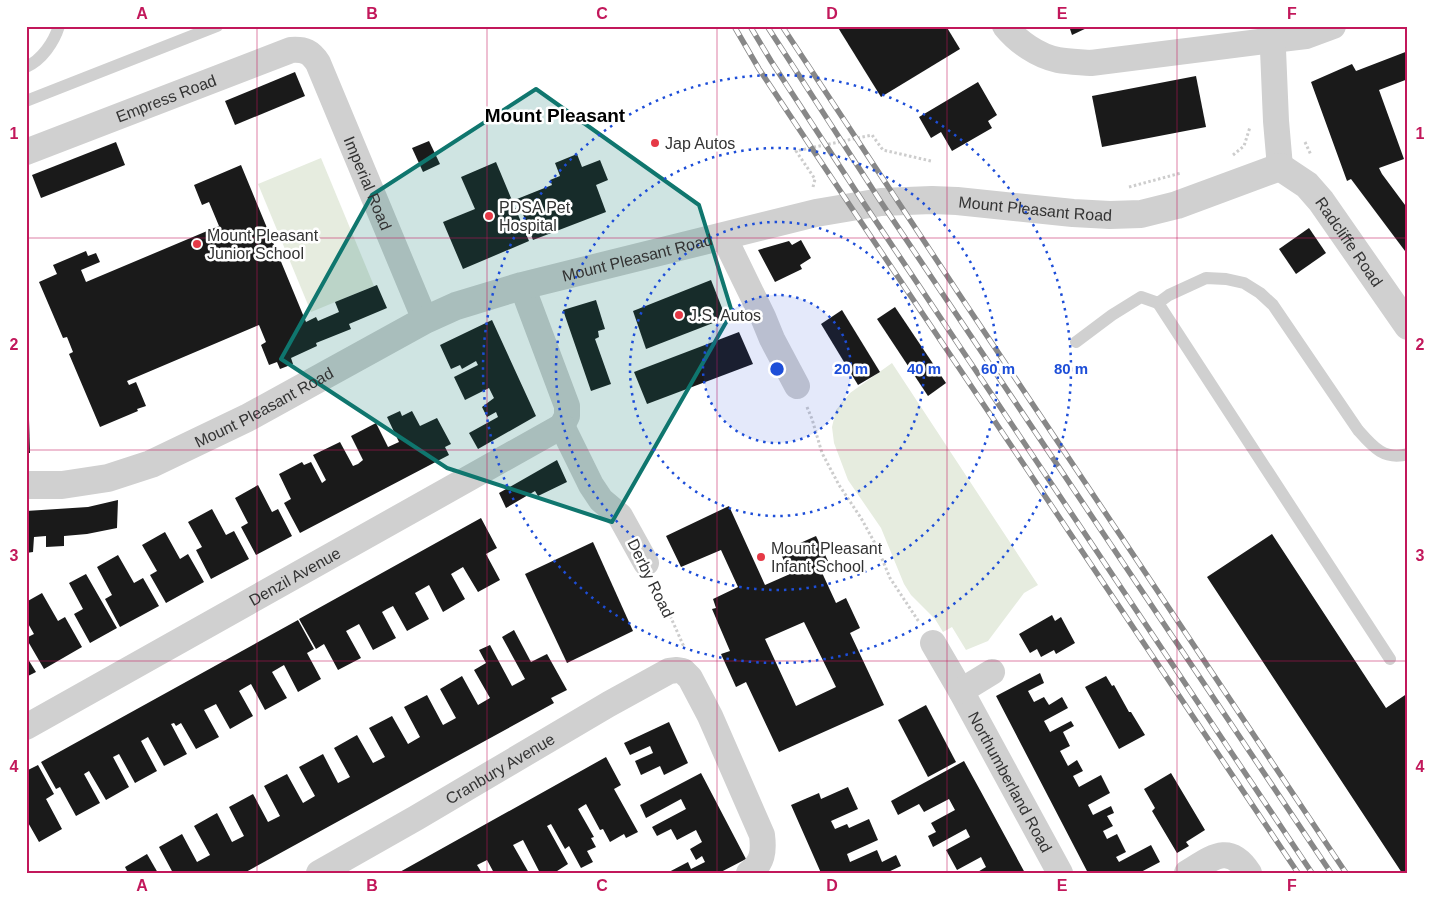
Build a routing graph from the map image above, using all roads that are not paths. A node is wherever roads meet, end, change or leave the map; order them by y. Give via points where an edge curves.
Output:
1 (59, 26) edge
2 (217, 26) edge
3 (1005, 26) edge
4 (1334, 26) edge
5 (1272, 33) edge
6 (306, 51) joint
7 (26, 67) edge
8 (26, 101) edge
9 (26, 152) edge
10 (1280, 167) junction
11 (724, 237) junction
12 (522, 286) junction
13 (1158, 302) junction
14 (425, 320) junction
15 (1408, 326) edge
16 (1076, 342) dead end
17 (796, 370) road end
18 (562, 426) junction
19 (1408, 454) edge
20 (26, 485) edge
21 (646, 563) road end
22 (933, 643) road end
23 (1390, 659) dead end
24 (992, 672) dead end
25 (961, 691) junction
26 (26, 727) edge
27 (761, 869) edge
28 (319, 873) edge
29 (1060, 873) edge
30 (1186, 873) edge
31 (1249, 873) edge

1 - 7 lane via 54,40 34,63
2 - 8 lane
3 - 5 street via 1030,49 1057,60 1091,63
4 - 5 street via 1306,36
5 - 10 street
6 - 9 street, Empress Road via 291,50
6 - 14 street, Imperial Road via 318,63
10 - 11 street, Mount Pleasant Road via 1177,205 1141,214 1092,214 957,200 897,200 816,213
10 - 15 street, Radcliffe Road via 1307,185 1321,201
11 - 12 street, Mount Pleasant Road
11 - 17 street via 772,339
12 - 14 street, Mount Pleasant Road via 456,306
12 - 18 street via 567,406
13 - 16 lane via 1141,298
13 - 19 lane via 1206,278 1226,278 1244,283 1273,305 1369,443 1380,453
13 - 23 lane
14 - 20 street, Mount Pleasant Road via 247,418 151,464 99,479 62,485
18 - 21 street, Derby Road via 591,485 601,500 620,516
18 - 26 street, Denzil Avenue
22 - 25 street, Northumberland Road
24 - 25 street
25 - 29 street, Northumberland Road
27 - 28 street, Cranbury Avenue via 762,836 710,716 690,678 677,670 669,671 609,704
30 - 31 street via 1214,857 1227,854 1243,863

